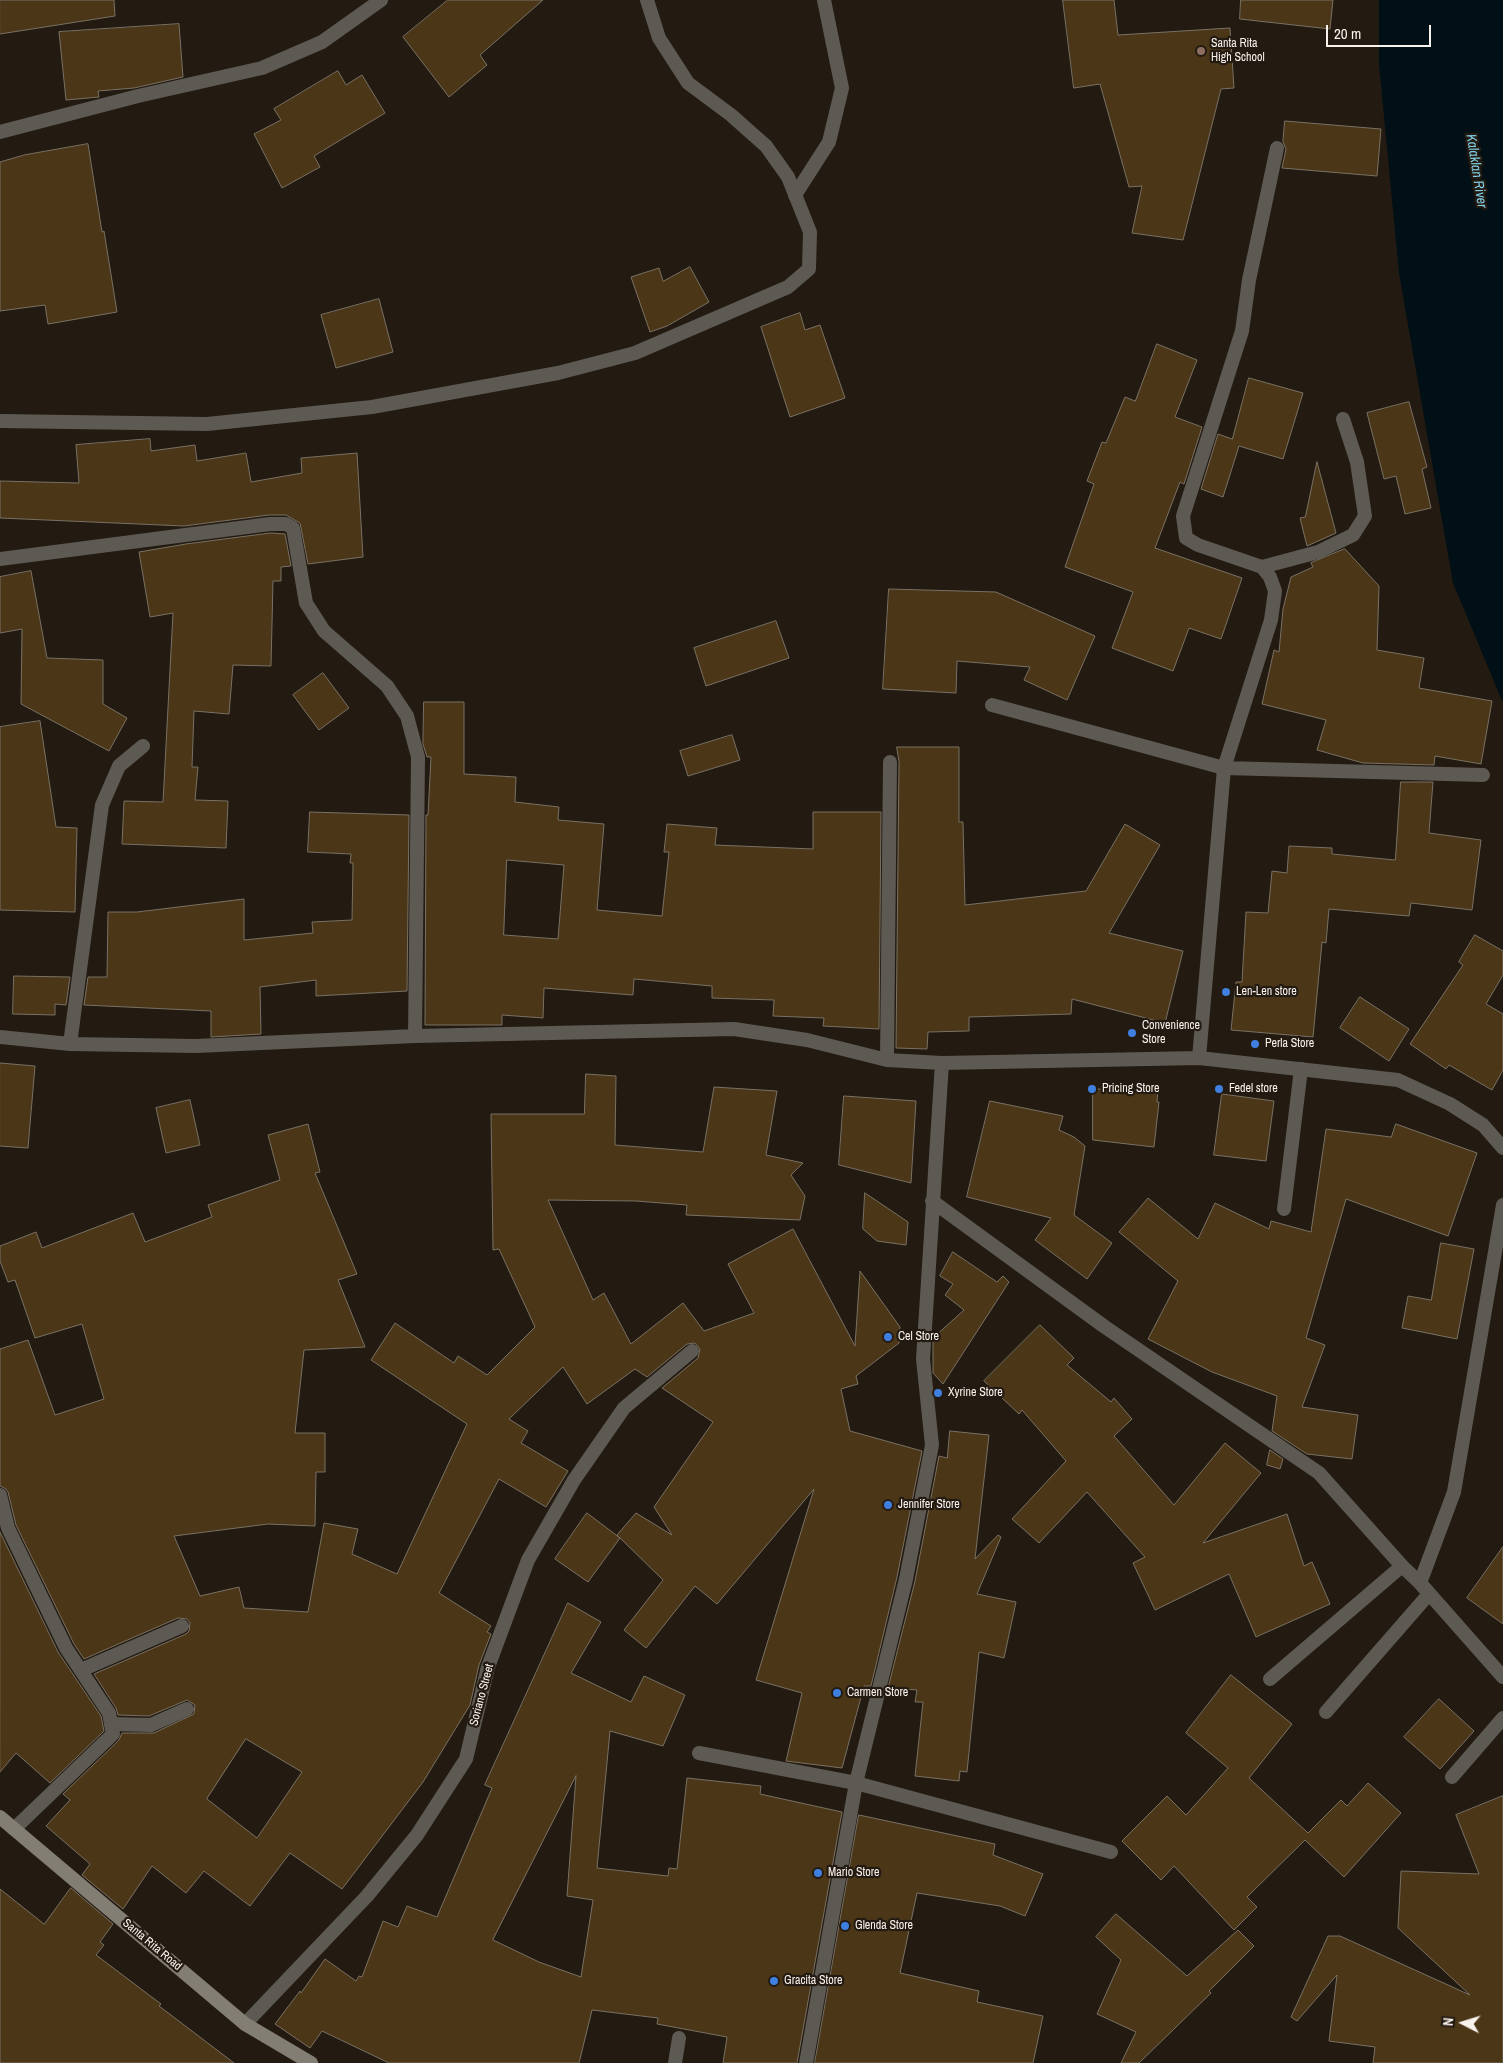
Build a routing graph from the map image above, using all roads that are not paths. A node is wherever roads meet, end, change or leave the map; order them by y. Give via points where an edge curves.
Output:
1 (381, 0) edge
2 (647, 0) edge
3 (824, 0) edge
4 (0, 132) edge
5 (1277, 148) dead end
6 (795, 195) junction
7 (1343, 419) dead end
8 (0, 421) edge
9 (0, 559) edge
10 (1262, 567) junction
11 (992, 705) dead end
12 (143, 746) dead end
13 (890, 762) dead end
14 (1224, 768) junction
15 (1483, 775) dead end
16 (415, 1036) junction
17 (0, 1037) edge
18 (70, 1044) junction
19 (1199, 1058) junction
20 (887, 1060) junction
21 (942, 1063) junction
22 (1301, 1069) junction
23 (1503, 1148) edge
24 (932, 1201) junction
25 (1503, 1205) edge
26 (1284, 1209) dead end
27 (692, 1350) dead end
28 (0, 1495) edge
29 (1402, 1566) junction
30 (1424, 1588) junction
31 (182, 1626) dead end
32 (81, 1670) junction
33 (1503, 1677) edge
34 (1270, 1679) dead end
35 (187, 1709) dead end
36 (1326, 1712) dead end
37 (1503, 1718) edge
38 (111, 1724) junction
39 (699, 1754) dead end
40 (1452, 1777) dead end
41 (856, 1783) junction
42 (0, 1816) edge
43 (14, 1829) junction
44 (1111, 1852) dead end
45 (245, 2024) junction
46 (679, 2038) dead end
47 (311, 2063) edge
48 (676, 2063) edge
49 (806, 2063) edge

1 - 4 street via 322,42 262,68
2 - 6 street via 659,38 688,84 766,146 788,176
3 - 6 street via 842,88 829,142
5 - 10 street via 1249,280 1242,331 1183,516 1186,538
6 - 8 street via 810,232 809,269 788,286 635,354 558,373 372,407 207,424
7 - 10 street via 1357,462 1365,516 1353,535 1336,544
9 - 16 street via 270,524 286,524 293,528 306,603 324,631 388,686 407,716 418,757
10 - 14 street via 1270,576 1275,591 1271,620
11 - 14 street
12 - 18 street via 119,766 102,805
13 - 20 street
14 - 15 street
14 - 19 street
16 - 18 street via 196,1046
16 - 20 street via 734,1029 807,1040
17 - 18 street
19 - 21 street
19 - 22 street
20 - 21 street
21 - 24 street
22 - 23 street via 1398,1080 1450,1104 1483,1125
22 - 26 street
24 - 29 street via 1105,1327 1319,1473
24 - 41 street via 923,1359 932,1445 906,1579
25 - 30 street via 1454,1492
27 - 45 street, Soriano Street via 624,1408 574,1480 528,1560 488,1667 466,1759 417,1835 366,1896
28 - 32 street via 8,1528 66,1648
29 - 30 street
29 - 34 street
30 - 33 street
30 - 36 street
31 - 32 street
32 - 38 street via 109,1713
35 - 38 street via 151,1726
37 - 40 street
38 - 43 street via 113,1734
39 - 41 street
41 - 44 street
41 - 49 street
42 - 43 main road, Santa Rita Road
43 - 45 main road, Santa Rita Road
45 - 47 main road, Santa Rita Road
46 - 48 street

